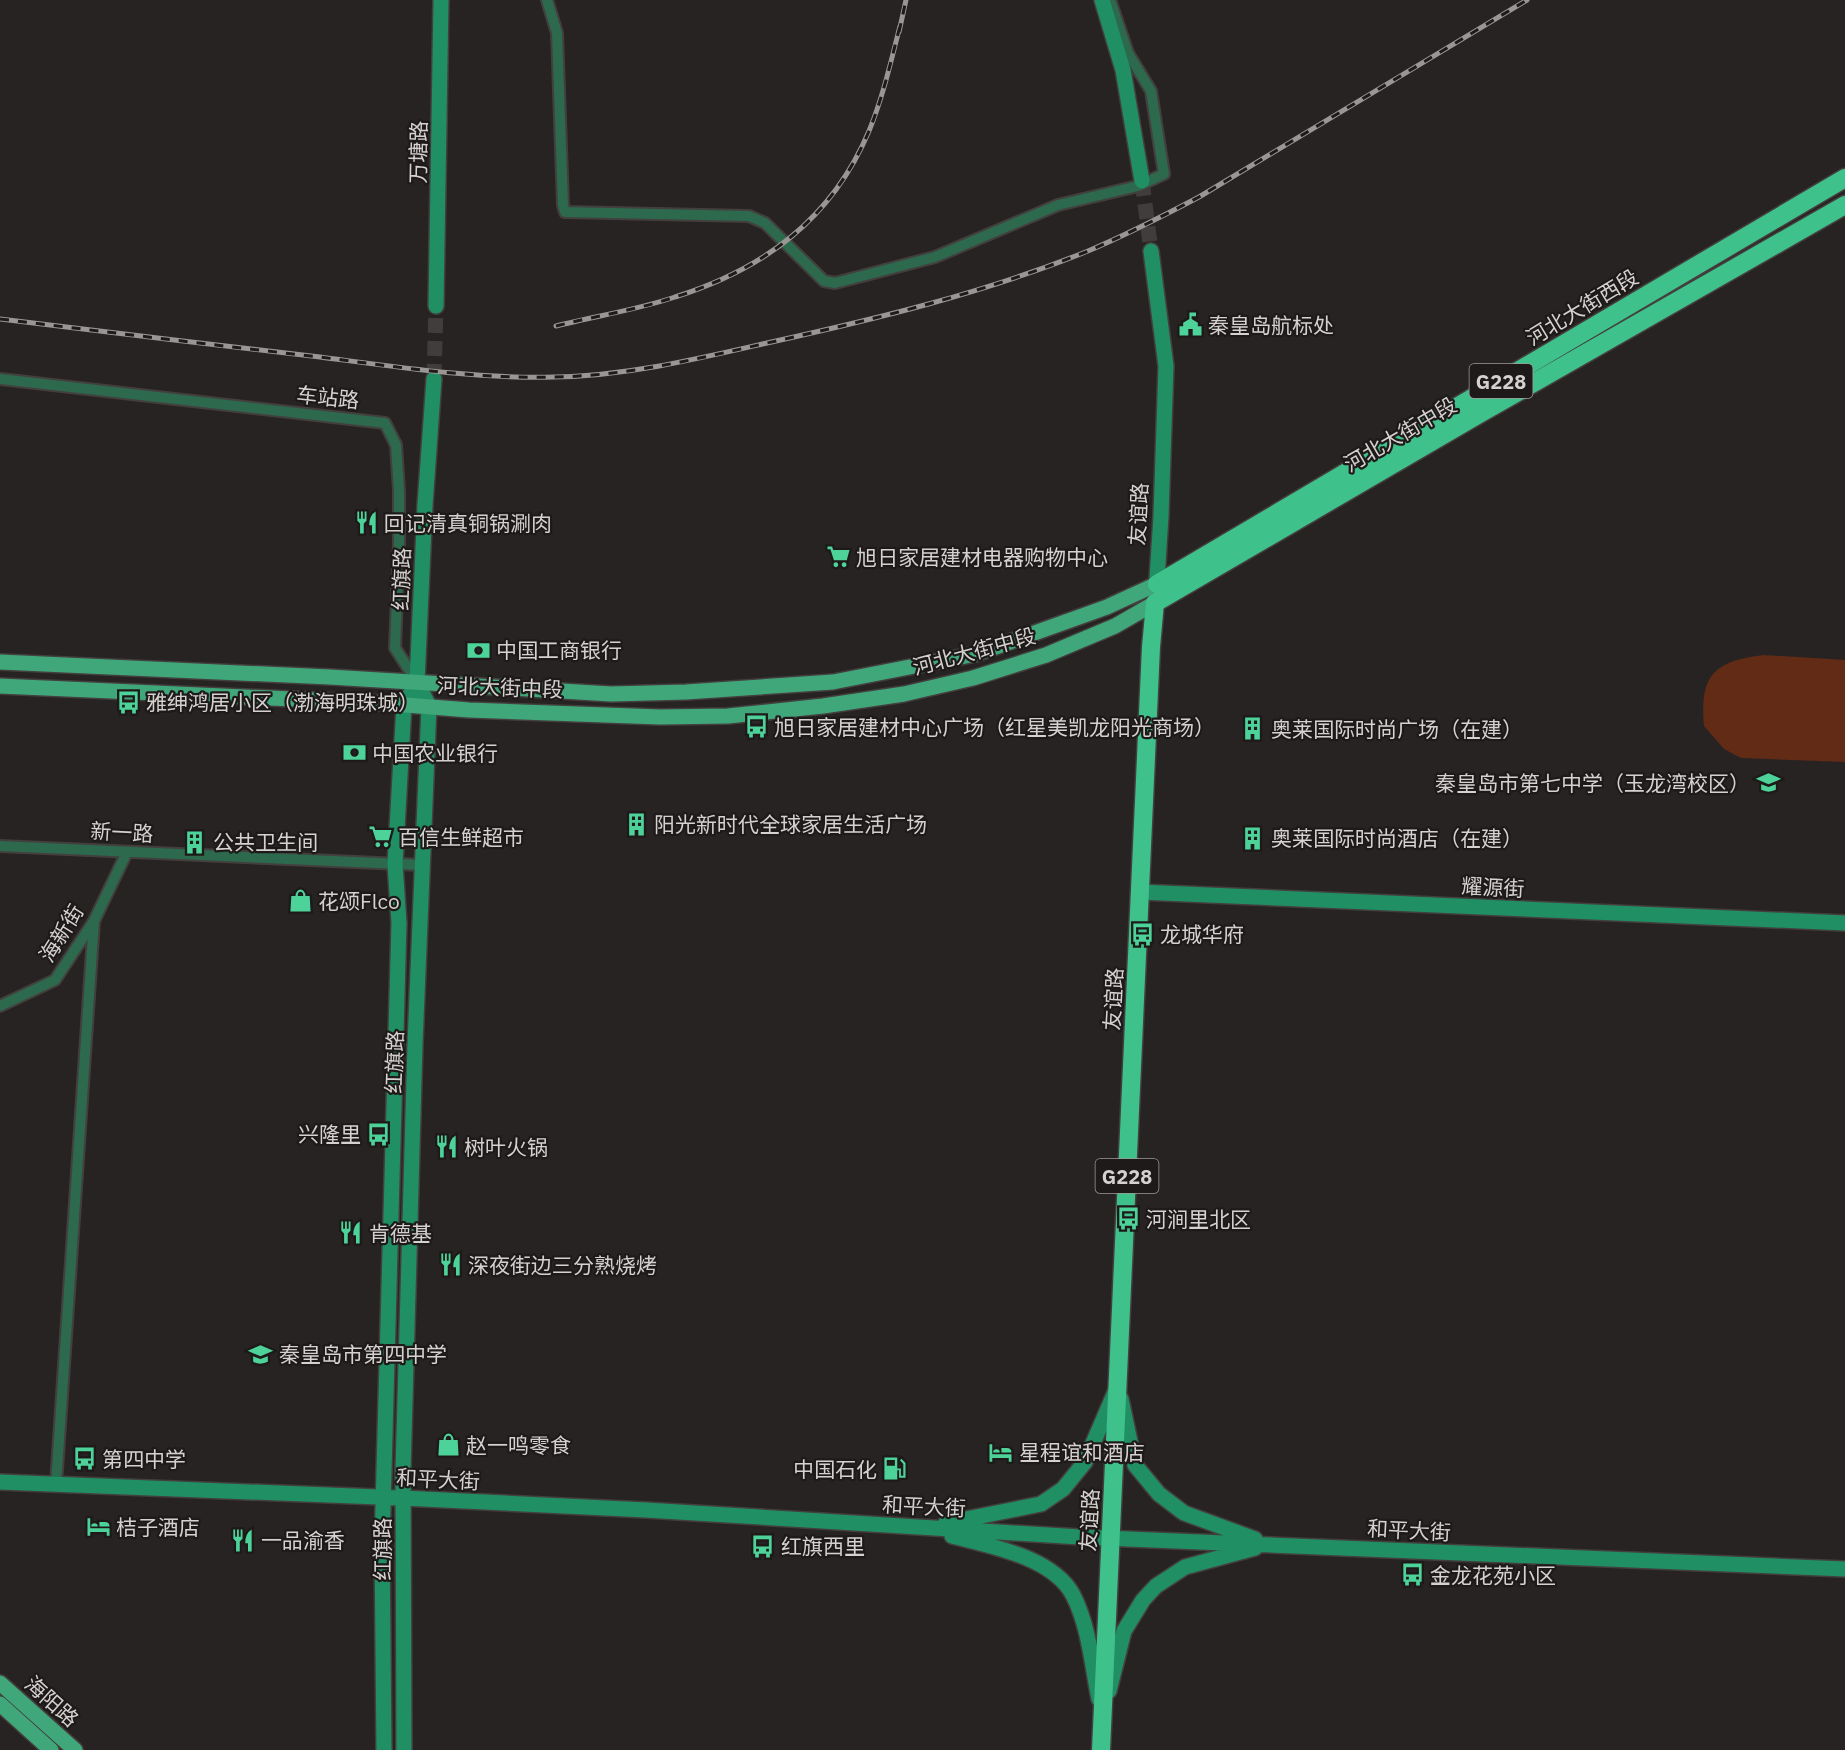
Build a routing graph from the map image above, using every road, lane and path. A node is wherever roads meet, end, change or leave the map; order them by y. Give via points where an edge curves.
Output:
1 (441, 0) edge
2 (547, 0) edge
3 (1102, 0) edge
4 (1110, 0) edge
5 (1845, 178) edge
6 (1142, 181) tunnel mouth
7 (1845, 205) edge
8 (1151, 251) tunnel mouth
9 (436, 306) tunnel mouth
10 (0, 379) edge
11 (434, 379) tunnel mouth
12 (1156, 584) junction
13 (1155, 603) junction
14 (0, 662) edge
15 (417, 682) junction
16 (0, 686) edge
17 (404, 705) junction
18 (429, 706) junction
19 (0, 846) edge
20 (127, 852) junction
21 (395, 864) junction
22 (423, 865) junction
23 (1140, 892) junction
24 (94, 921) junction
25 (1845, 923) edge
26 (0, 1006) edge
27 (1118, 1384) junction
28 (0, 1482) edge
29 (56, 1484) junction
30 (384, 1498) junction
31 (403, 1498) junction
32 (923, 1528) junction
33 (1110, 1537) junction
34 (1269, 1545) junction
35 (1845, 1569) edge
36 (0, 1683) edge
37 (0, 1704) edge
38 (1102, 1718) junction
39 (51, 1750) edge
40 (75, 1750) edge
41 (384, 1750) edge
42 (404, 1750) edge
43 (1101, 1750) edge

1 - 9 main road, 万塘路
2 - 4 street via 557,33 565,212 749,216 765,223 824,281 835,283 935,257 1058,205 1138,186 1164,174 1151,91 1128,54
3 - 6 main road via 1123,70
5 - 12 highway, 河北大街西段 / G228
7 - 13 highway, 河北大街中段 / G228
8 - 12 main road, 友谊路 via 1166,366
10 - 15 street, 车站路 via 385,423 396,445 399,491 395,648
11 - 15 main road, 红旗路
12 - 13 main road, 友谊路
12 - 15 main road via 1107,607 976,654 833,682 610,694
13 - 18 main road, 河北大街中段 via 1115,626 1046,656 962,681 823,706 728,716 660,717
13 - 23 highway, 友谊路 / G228
14 - 15 main road
15 - 17 main road
15 - 18 main road, 红旗路
16 - 17 main road, 河北大街中段
17 - 18 main road, 河北大街中段
17 - 21 main road
18 - 22 main road, 红旗路
19 - 20 street, 新一路
20 - 21 street, 新一路
20 - 24 street, 海新街
21 - 22 street, 新一路
21 - 30 main road via 399,923
22 - 31 main road, 红旗路
23 - 25 main road, 耀源街
23 - 27 highway, 友谊路 / G228
24 - 26 street, 海新街 via 55,980
24 - 29 street
27 - 32 main road via 1085,1462 1064,1489 1041,1504
27 - 33 highway, 友谊路 / G228
27 - 34 main road via 1134,1466 1159,1494 1184,1513
28 - 29 main road, 和平大街
29 - 30 main road, 和平大街
30 - 31 main road, 和平大街
30 - 41 main road
31 - 32 main road, 和平大街
31 - 42 main road, 红旗路
32 - 33 main road, 和平大街
32 - 38 main road via 1021,1555 1051,1571 1062,1582 1073,1594 1086,1631
33 - 34 main road, 和平大街
33 - 38 highway, 友谊路 / G228
34 - 35 main road, 和平大街
34 - 38 main road via 1185,1567 1156,1586 1124,1631
36 - 40 main road, 海阳路
37 - 39 main road, 海阳路
38 - 43 highway, 友谊路 / G228

